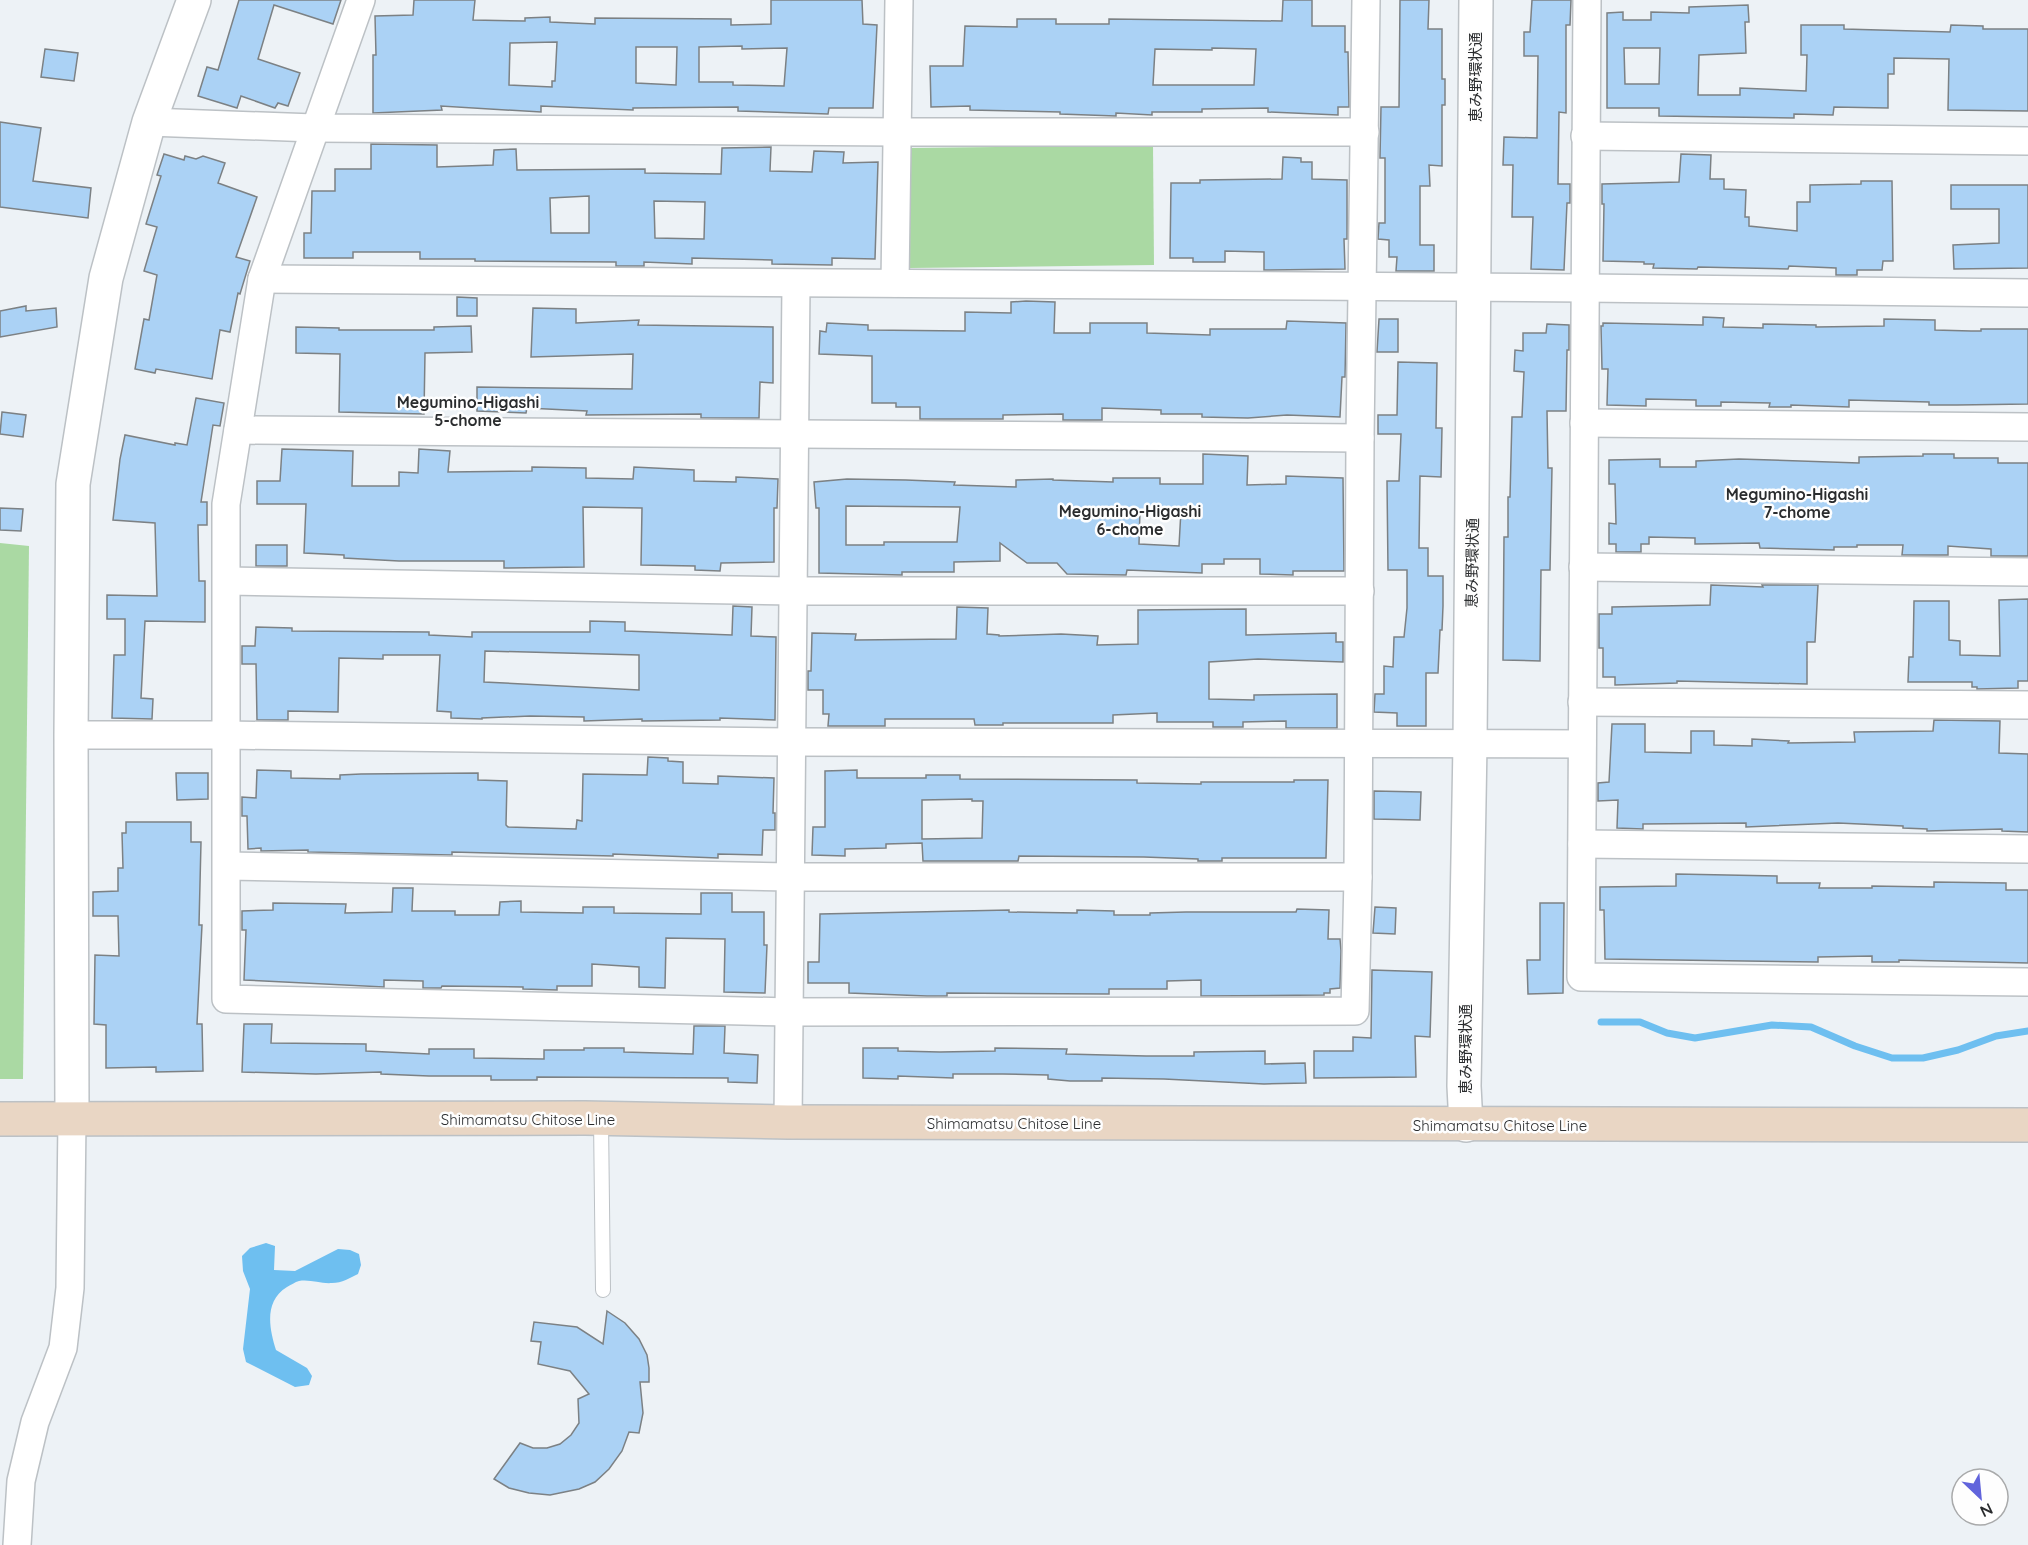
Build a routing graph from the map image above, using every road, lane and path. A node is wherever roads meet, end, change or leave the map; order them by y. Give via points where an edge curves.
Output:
1 (194, 0) edge
2 (361, 0) edge
3 (899, 0) edge
4 (1366, 0) edge
5 (1476, 0) edge
6 (1587, 0) edge
7 (149, 123) junction
8 (314, 128) junction
9 (897, 132) junction
10 (1365, 132) junction
11 (1585, 136) junction
12 (2028, 141) edge
13 (262, 279) junction
14 (796, 284) junction
15 (895, 284) junction
16 (1364, 288) junction
17 (1474, 288) junction
18 (1585, 288) junction
19 (2028, 293) edge
20 (1584, 423) junction
21 (2028, 427) edge
22 (238, 430) junction
23 (794, 435) junction
24 (1360, 438) junction
25 (1583, 567) junction
26 (2028, 572) edge
27 (227, 581) junction
28 (793, 591) junction
29 (1360, 591) junction
30 (1582, 702) junction
31 (2028, 705) edge
32 (71, 735) junction
33 (225, 735) junction
34 (790, 742) junction
35 (1359, 743) junction
36 (1470, 744) junction
37 (1582, 744) junction
38 (1582, 844) junction
39 (2028, 849) edge
40 (227, 866) junction
41 (790, 877) junction
42 (1358, 877) junction
43 (2028, 982) edge
44 (789, 1012) junction
45 (0, 1119) edge
46 (72, 1119) junction
47 (601, 1119) junction
48 (788, 1122) junction
49 (1466, 1125) junction
50 (2028, 1125) edge
51 (603, 1290) dead end
52 (17, 1545) edge

1 - 7 street
2 - 8 street
3 - 9 street
4 - 10 street
5 - 17 street, 恵み野環状通
6 - 11 street
7 - 8 street
7 - 32 street via 106,278 73,484
8 - 9 street
8 - 13 street
9 - 10 street
9 - 15 street
10 - 16 street
11 - 12 street
11 - 18 street
13 - 14 street
13 - 22 street
14 - 15 street
14 - 23 street
15 - 16 street
16 - 17 street
16 - 24 street
17 - 18 street
17 - 36 street, 恵み野環状通
18 - 19 street
18 - 20 street
20 - 21 street
20 - 25 street
22 - 23 street
22 - 27 street via 226,504
23 - 24 street
23 - 28 street
24 - 29 street
25 - 26 street
25 - 30 street
27 - 28 street
27 - 33 street
28 - 29 street
28 - 34 street
29 - 35 street
30 - 31 street
30 - 37 street
32 - 33 street
32 - 46 street
33 - 34 street
33 - 40 street
34 - 35 street
34 - 41 street
35 - 36 street
35 - 42 street
36 - 37 street
36 - 49 street, 恵み野環状通
37 - 38 street
38 - 39 street
38 - 43 street via 1581,977
40 - 41 street
40 - 44 street via 226,999
41 - 42 street
41 - 44 street
42 - 44 street via 1355,1011
44 - 48 street
45 - 46 main road, Shimamatsu Chitose Line
46 - 47 main road, Shimamatsu Chitose Line
46 - 52 street via 70,1288 63,1348 34,1422 21,1480
47 - 48 main road, Shimamatsu Chitose Line
47 - 51 lane
48 - 49 main road, Shimamatsu Chitose Line
49 - 50 main road, Shimamatsu Chitose Line

